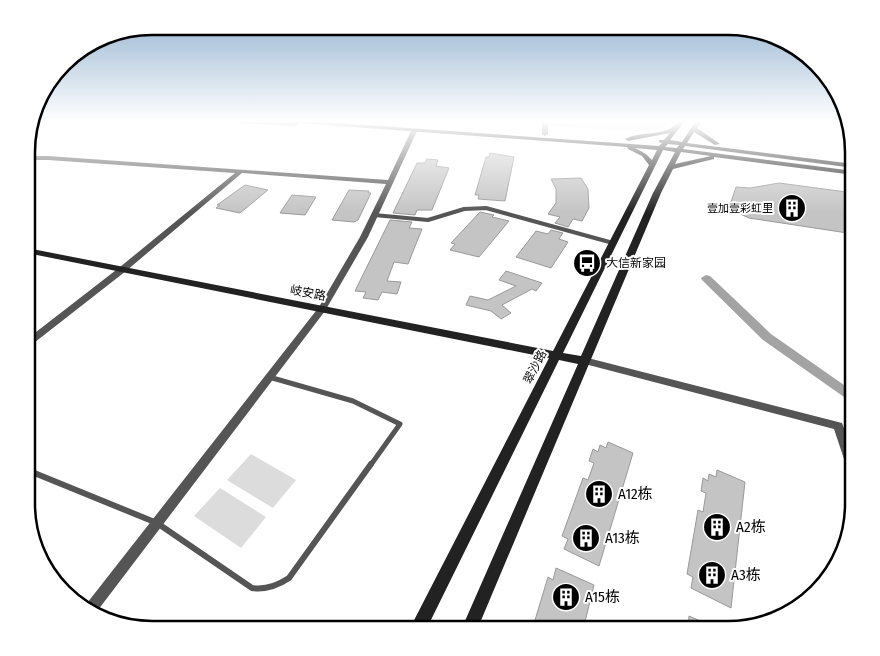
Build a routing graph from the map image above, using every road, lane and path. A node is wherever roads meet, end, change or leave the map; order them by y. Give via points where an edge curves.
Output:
1 (404, 152) edge
2 (639, 152) edge
3 (659, 152) edge
4 (679, 152) edge
5 (719, 152) edge
6 (730, 153) junction
7 (35, 158) edge
8 (652, 165) junction
9 (845, 165) edge
10 (671, 167) junction
11 (241, 171) junction
12 (845, 172) edge
13 (390, 182) junction
14 (374, 215) junction
15 (613, 243) junction
16 (35, 252) edge
17 (122, 269) junction
18 (322, 309) junction
19 (35, 338) edge
20 (556, 356) junction
21 (584, 361) junction
22 (269, 377) junction
23 (845, 444) edge
24 (35, 473) edge
25 (157, 522) junction
26 (94, 605) edge
27 (422, 621) edge
28 (472, 621) edge

1 - 13 street
2 - 8 main road
3 - 8 main road, 翠沙路
4 - 10 main road
5 - 6 main road
6 - 9 main road
6 - 10 main road
6 - 12 main road
7 - 11 street
8 - 15 main road, 翠沙路
10 - 21 main road via 657,192
11 - 13 street
11 - 17 street
13 - 14 street
14 - 15 lane via 428,220 464,209 486,208
14 - 18 street
15 - 20 main road, 翠沙路
16 - 17 main road, 岐安路
17 - 18 main road, 岐安路
17 - 19 street
18 - 20 main road, 岐安路
18 - 22 street
20 - 21 main road, 岐安路
20 - 27 main road, 翠沙路
21 - 23 street via 838,426
21 - 28 main road
22 - 25 street
22 - 25 lane via 353,401 400,424 289,578 275,587 252,588
24 - 25 lane
25 - 26 street

